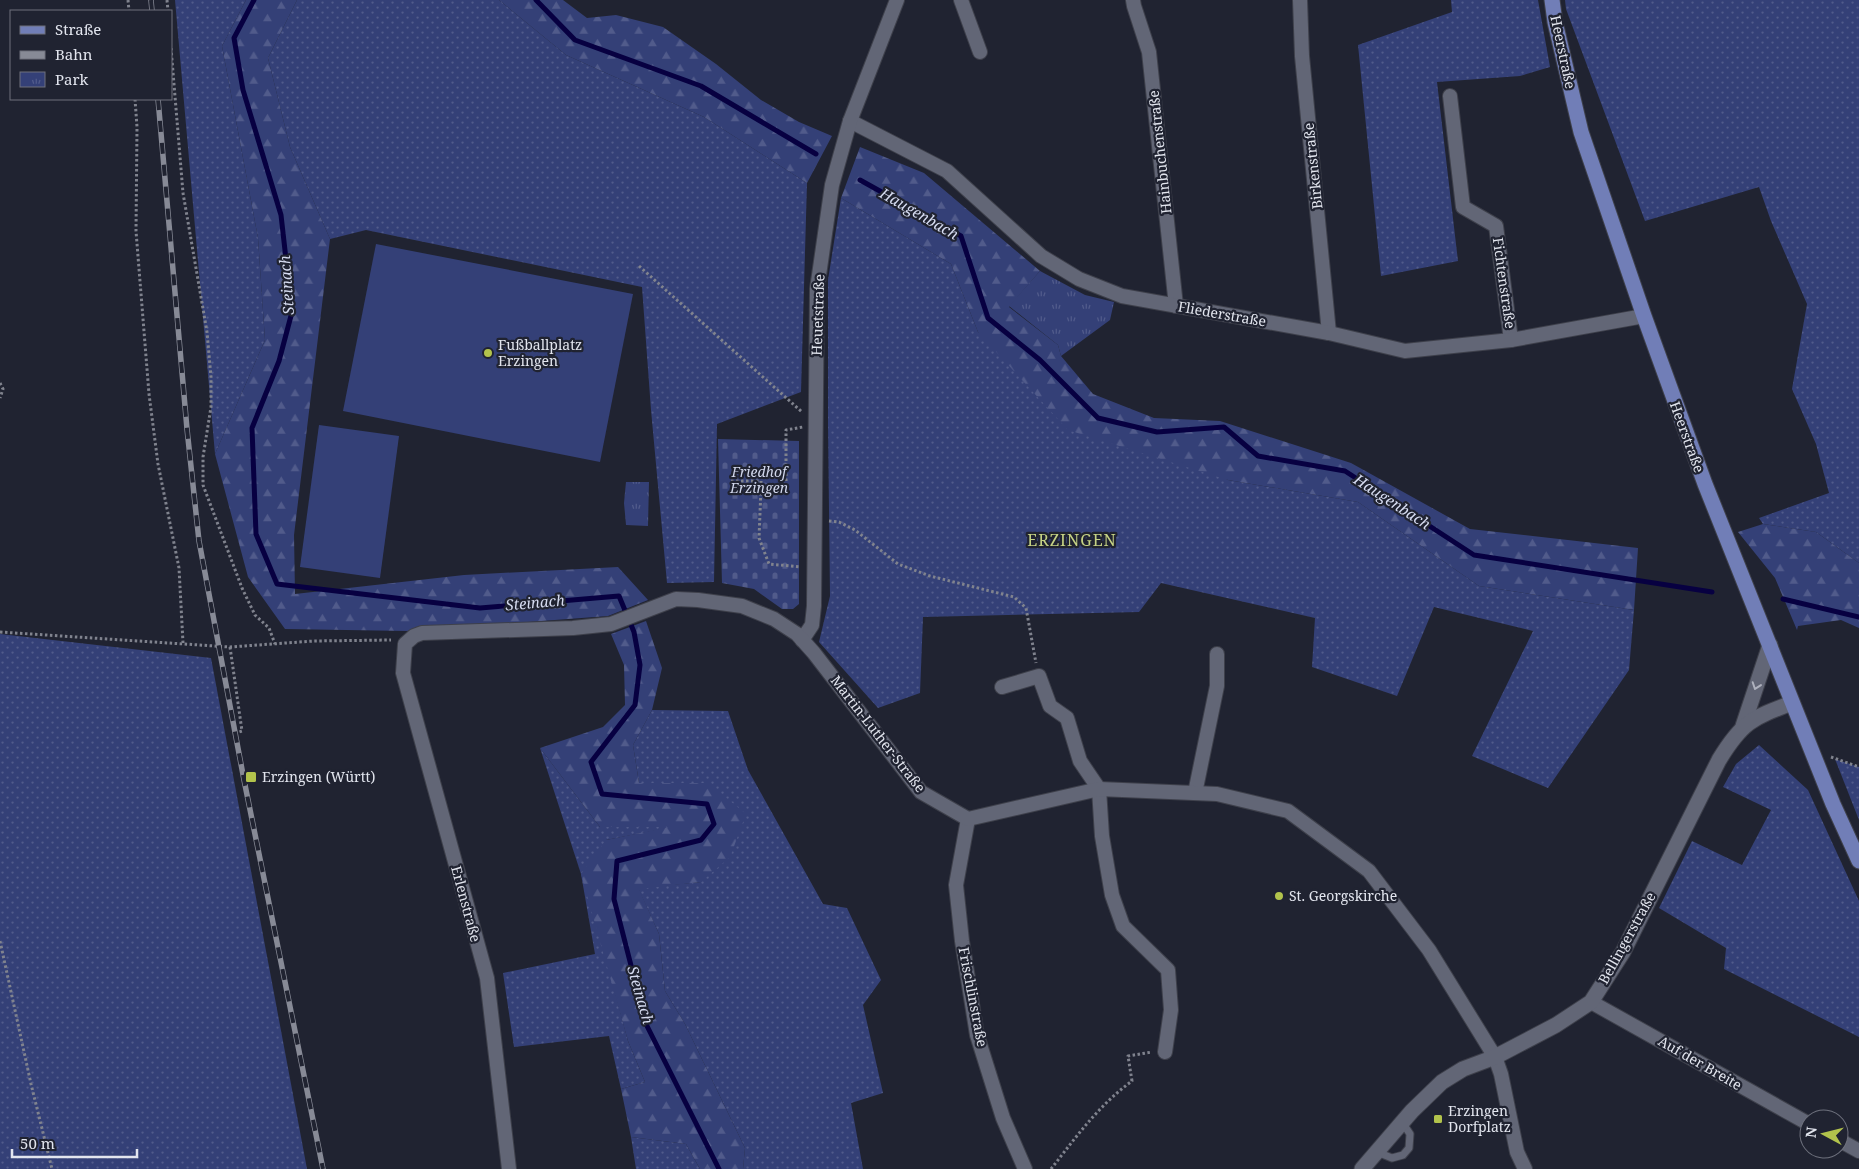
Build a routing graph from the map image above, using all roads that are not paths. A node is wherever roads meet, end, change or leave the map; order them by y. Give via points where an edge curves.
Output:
1 (897, 0) edge
2 (961, 0) edge
3 (1134, 0) edge
4 (1300, 0) edge
5 (1552, 0) edge
6 (980, 52) dead end
7 (1450, 96) dead end
8 (850, 121) junction
9 (1176, 306) junction
10 (1644, 316) junction
11 (1329, 332) junction
12 (1512, 340) junction
13 (802, 640) junction
14 (405, 644) joint
15 (1770, 646) junction
16 (1217, 654) dead end
17 (1002, 687) dead end
18 (1792, 702) junction
19 (1743, 726) junction
20 (1099, 789) junction
21 (1195, 793) junction
22 (968, 819) junction
23 (1859, 861) edge
24 (1591, 1002) junction
25 (1165, 1052) road end
26 (1495, 1056) junction
27 (1799, 1118) edge
28 (1402, 1122) junction
29 (1377, 1151) junction
30 (508, 1169) edge
31 (1025, 1169) edge
32 (1362, 1169) edge
33 (1525, 1169) edge

1 - 8 street, Heuetstraße
2 - 6 street
3 - 9 street, Hainbuchenstraße via 1149,52
4 - 11 street, Birkenstraße via 1302,56
5 - 10 main road, Heerstraße via 1581,132
7 - 12 street, Fichtenstraße via 1463,207 1496,226
8 - 9 street, Fliederstraße via 947,171 1041,256 1079,279 1122,296
8 - 13 street, Heuetstraße via 832,185 817,289 814,606 812,625
9 - 11 street, Fliederstraße
10 - 12 street, Fliederstraße
10 - 15 main road, Heerstraße via 1704,484
11 - 12 street, Fliederstraße via 1405,351
13 - 14 street, Martin-Luther-Straße via 774,619 742,606 676,599 611,624 422,634
13 - 22 street, Martin-Luther-Straße via 921,792
14 - 30 street, Erlenstraße via 403,673 487,978
15 - 18 main road, Heerstraße
15 -> 19 street, Bellingerstraße
16 - 21 street via 1217,686
17 - 20 street via 1039,676 1050,706 1067,718 1080,760
18 - 19 street, Bellingerstraße
18 - 23 main road, Heerstraße
19 - 24 street, Bellingerstraße via 1719,760 1623,952
20 - 21 street
20 - 22 street
20 - 25 street via 1102,836 1112,895 1123,926 1168,970 1171,1010
21 - 26 street via 1217,794 1288,811 1369,871 1429,950
22 - 31 street, Frischlinstraße via 956,885 977,1034 1004,1118
24 - 26 street, Bellingerstraße via 1556,1026
24 - 27 street, Auf der Breite
26 - 28 street, Bellingerstraße via 1442,1082
26 - 33 street via 1517,1152
28 - 29 street, Bellingerstraße
28 - 29 lane via 1410,1134 1409,1148 1403,1155 1392,1158
29 - 32 street, Bellingerstraße

